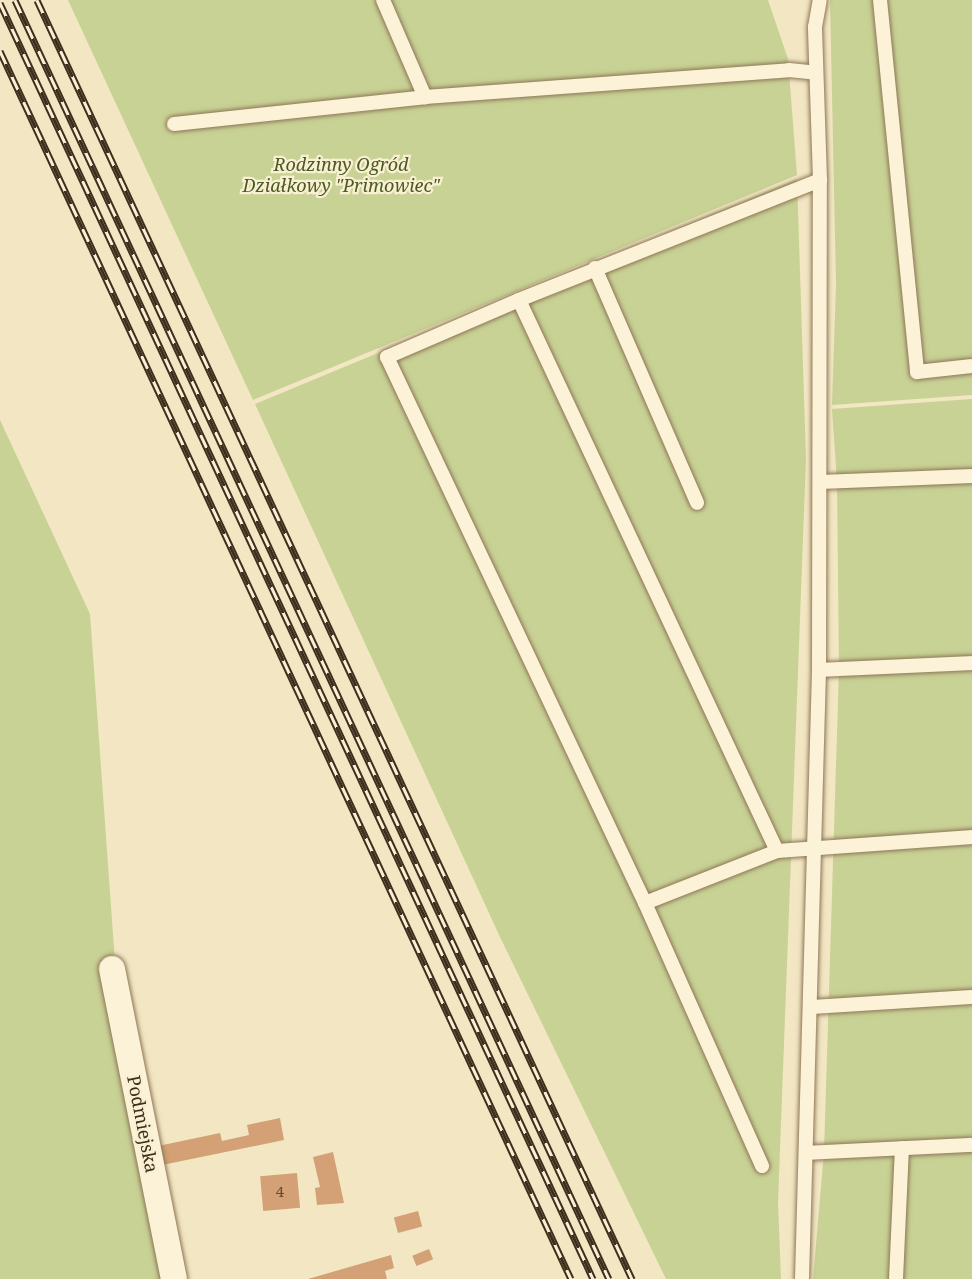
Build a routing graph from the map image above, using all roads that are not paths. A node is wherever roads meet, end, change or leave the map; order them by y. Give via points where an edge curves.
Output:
1 (383, 0) edge
2 (820, 0) edge
3 (880, 0) edge
4 (816, 73) junction
5 (425, 97) junction
6 (174, 123) dead end
7 (820, 180) junction
8 (595, 268) junction
9 (519, 300) junction
10 (972, 366) edge
11 (972, 476) edge
12 (821, 482) junction
13 (697, 503) dead end
14 (972, 663) edge
15 (819, 670) junction
16 (972, 837) edge
17 (816, 846) junction
18 (777, 851) junction
19 (645, 903) junction
20 (112, 969) dead end
21 (972, 997) edge
22 (811, 1007) junction
23 (972, 1145) edge
24 (902, 1148) junction
25 (806, 1153) junction
26 (762, 1166) dead end
27 (174, 1279) edge
28 (802, 1279) edge
29 (896, 1279) edge

1 - 5 lane
2 - 4 lane via 814,27
3 - 10 lane via 917,372
4 - 5 lane via 789,70
4 - 7 lane
5 - 6 lane
7 - 8 lane
7 - 12 lane
8 - 9 lane
8 - 13 lane
9 - 18 lane
9 - 19 lane via 387,357
11 - 12 lane
12 - 15 lane
14 - 15 lane
15 - 17 lane
16 - 17 lane
17 - 18 lane
17 - 22 lane
18 - 19 lane
19 - 26 lane
20 - 27 street, Podmiejska
21 - 22 lane
22 - 25 lane
23 - 24 lane
24 - 25 lane
24 - 29 lane
25 - 28 lane

